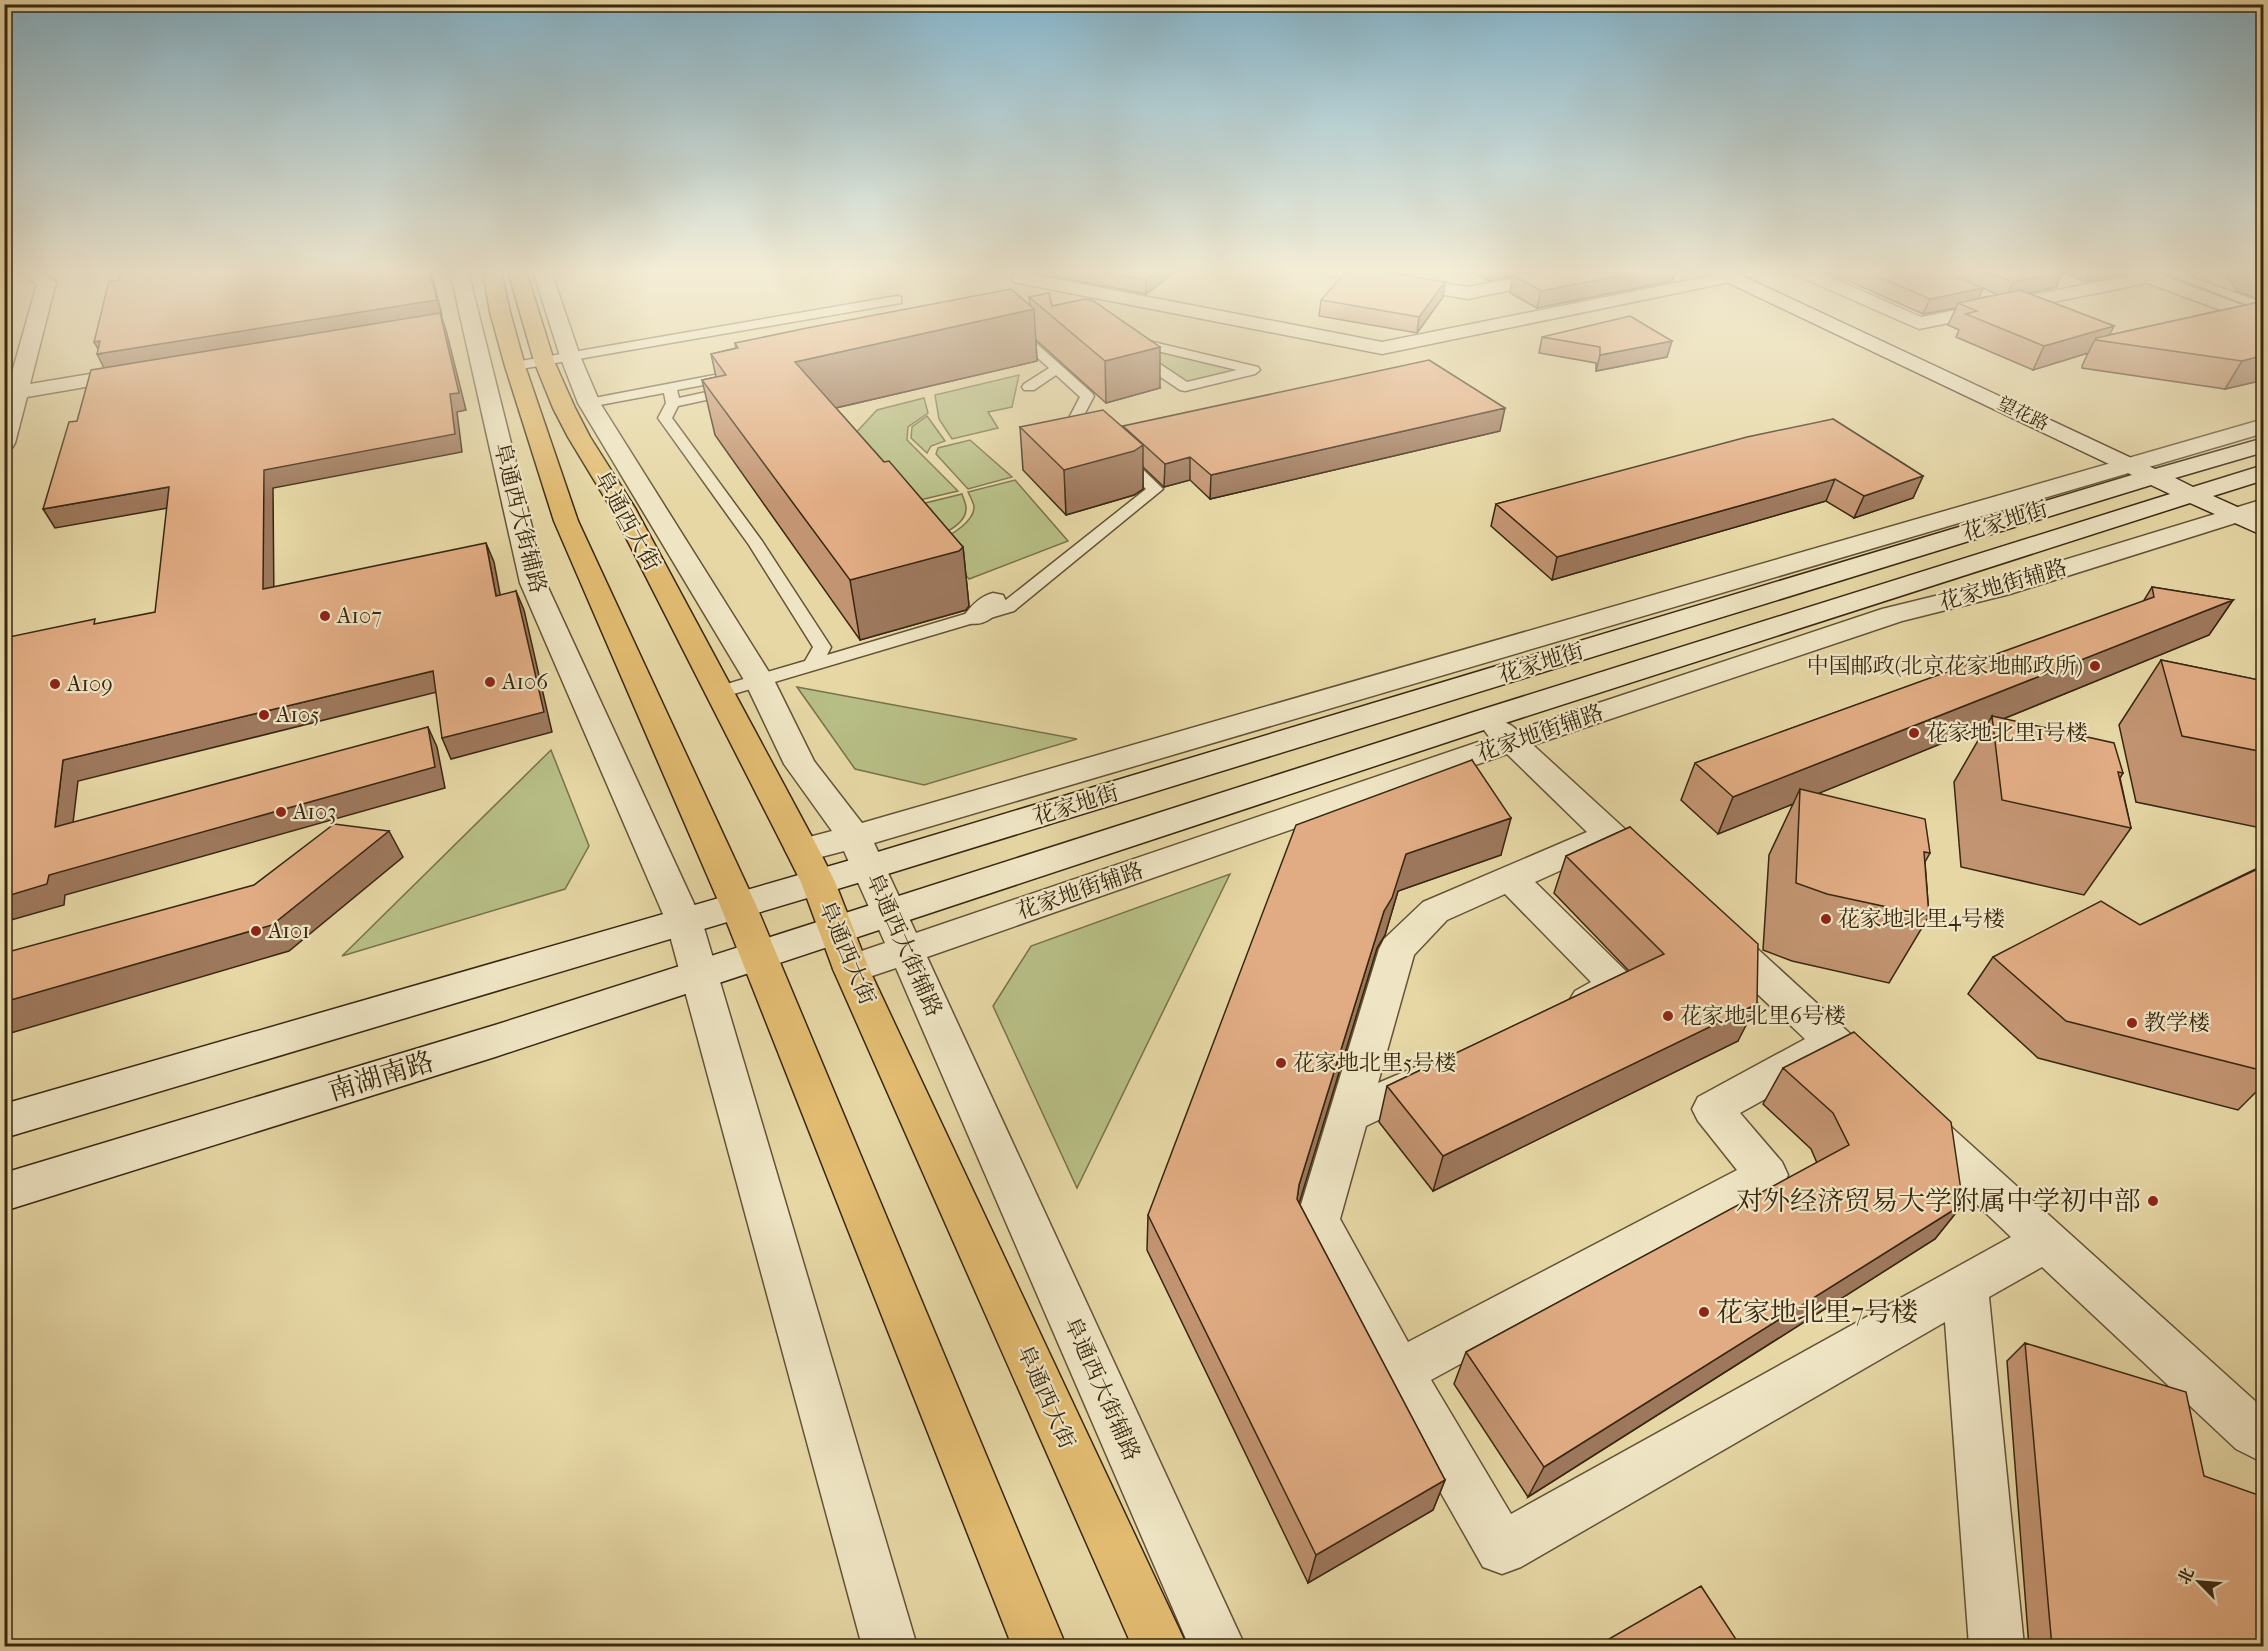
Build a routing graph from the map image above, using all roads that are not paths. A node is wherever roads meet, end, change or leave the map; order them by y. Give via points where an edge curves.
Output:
1 (30, 348) edge
2 (480, 348) edge
3 (500, 348) edge
4 (540, 348) edge
5 (567, 348) edge
6 (616, 348) edge
7 (1032, 348) edge
8 (1131, 348) edge
9 (1156, 348) edge
10 (1883, 348) edge
11 (570, 356) junction
12 (544, 361) junction
13 (515, 366) junction
14 (1058, 368) junction
15 (157, 369) edge
16 (740, 374) edge
17 (752, 386) edge
18 (1029, 387) edge
19 (18, 392) junction
20 (671, 395) junction
21 (589, 403) junction
22 (2264, 426) edge
23 (4, 443) edge
24 (2264, 445) edge
25 (2144, 470) junction
26 (2264, 472) edge
27 (2192, 495) junction
28 (2264, 506) edge
29 (2235, 516) junction
30 (2264, 529) edge
31 (812, 665) junction
32 (759, 680) junction
33 (720, 692) junction
34 (1499, 730) junction
35 (1610, 835) junction
36 (802, 850) junction
37 (861, 852) junction
38 (1653, 875) edge
39 (1510, 878) junction
40 (818, 882) junction
41 (738, 905) junction
42 (889, 911) junction
43 (1696, 915) edge
44 (684, 921) junction
45 (835, 929) junction
46 (906, 951) junction
47 (757, 955) junction
48 (851, 969) junction
49 (699, 974) junction
50 (1562, 1013) edge
51 (1833, 1043) junction
52 (1456, 1064) edge
53 (1348, 1116) junction
54 (4, 1121) edge
55 (4, 1192) edge
56 (2046, 1241) junction
57 (1965, 1287) junction
58 (1399, 1372) junction
59 (2264, 1438) edge
60 (890, 1647) edge
61 (1039, 1647) edge
62 (1160, 1647) edge
63 (1217, 1647) edge
64 (1997, 1647) edge

1 - 19 street
2 - 44 street, 阜通西大街辅路 via 533,583
3 - 13 main road
4 - 12 main road, 阜通西大街
5 - 11 street, 阜通西大街辅路
6 - 11 lane
7 - 14 lane
8 - 9 lane via 1185,387 1254,370
10 - 25 street, 望花路
11 - 12 lane
11 - 21 street, 阜通西大街辅路
12 - 13 lane
12 - 33 main road, 阜通西大街 via 579,437 623,508
13 - 41 main road via 566,521
14 - 18 lane
14 - 31 lane via 1087,396 1077,416 1155,489 1008,607 985,609
15 - 19 street
16 - 20 lane
17 - 20 lane
19 - 23 street
20 - 21 lane
20 - 31 lane via 665,418 756,543 822,647
21 - 32 street, 阜通西大街辅路
22 - 25 street
24 - 25 street, 花家地街
25 - 27 street, 望花路
25 - 37 street, 花家地街
26 - 27 street, 花家地街
27 - 29 street, 望花路
27 - 34 street, 花家地街
28 - 29 street, 花家地街辅路
29 - 30 street, 望花路
29 - 34 street, 花家地街辅路 via 2001,588 1892,615
31 - 32 lane
32 - 33 lane
32 - 37 street, 阜通西大街辅路 via 800,764
33 - 36 main road, 阜通西大街
34 - 35 street
34 - 42 street, 花家地街
34 - 46 street, 花家地街辅路
35 - 38 street
35 - 39 street
36 - 37 street
36 - 40 main road, 阜通西大街
37 - 40 street, 花家地街
37 - 42 street, 阜通西大街辅路
39 - 50 street via 1618,986
39 - 53 street via 1435,911 1397,949
40 - 41 street, 花家地街
40 - 45 main road, 阜通西大街
41 - 44 street
41 - 47 main road
42 - 45 street, 花家地街
42 - 46 street, 阜通西大街辅路
43 - 51 street
44 - 49 street, 阜通西大街辅路
44 - 54 street
45 - 47 street, 花家地街
45 - 48 main road, 阜通西大街
46 - 48 street, 花家地街辅路
46 - 63 street, 阜通西大街辅路
47 - 49 street, 南湖南路
47 - 61 main road
48 - 62 main road, 阜通西大街
49 - 55 street, 南湖南路
49 - 60 street, 阜通西大街辅路
51 - 56 street
51 - 58 street via 1712,1109 1767,1175
52 - 53 street
53 - 58 street via 1318,1221
56 - 57 street
56 - 59 street via 2212,1396
57 - 58 street via 1502,1548
57 - 64 street

